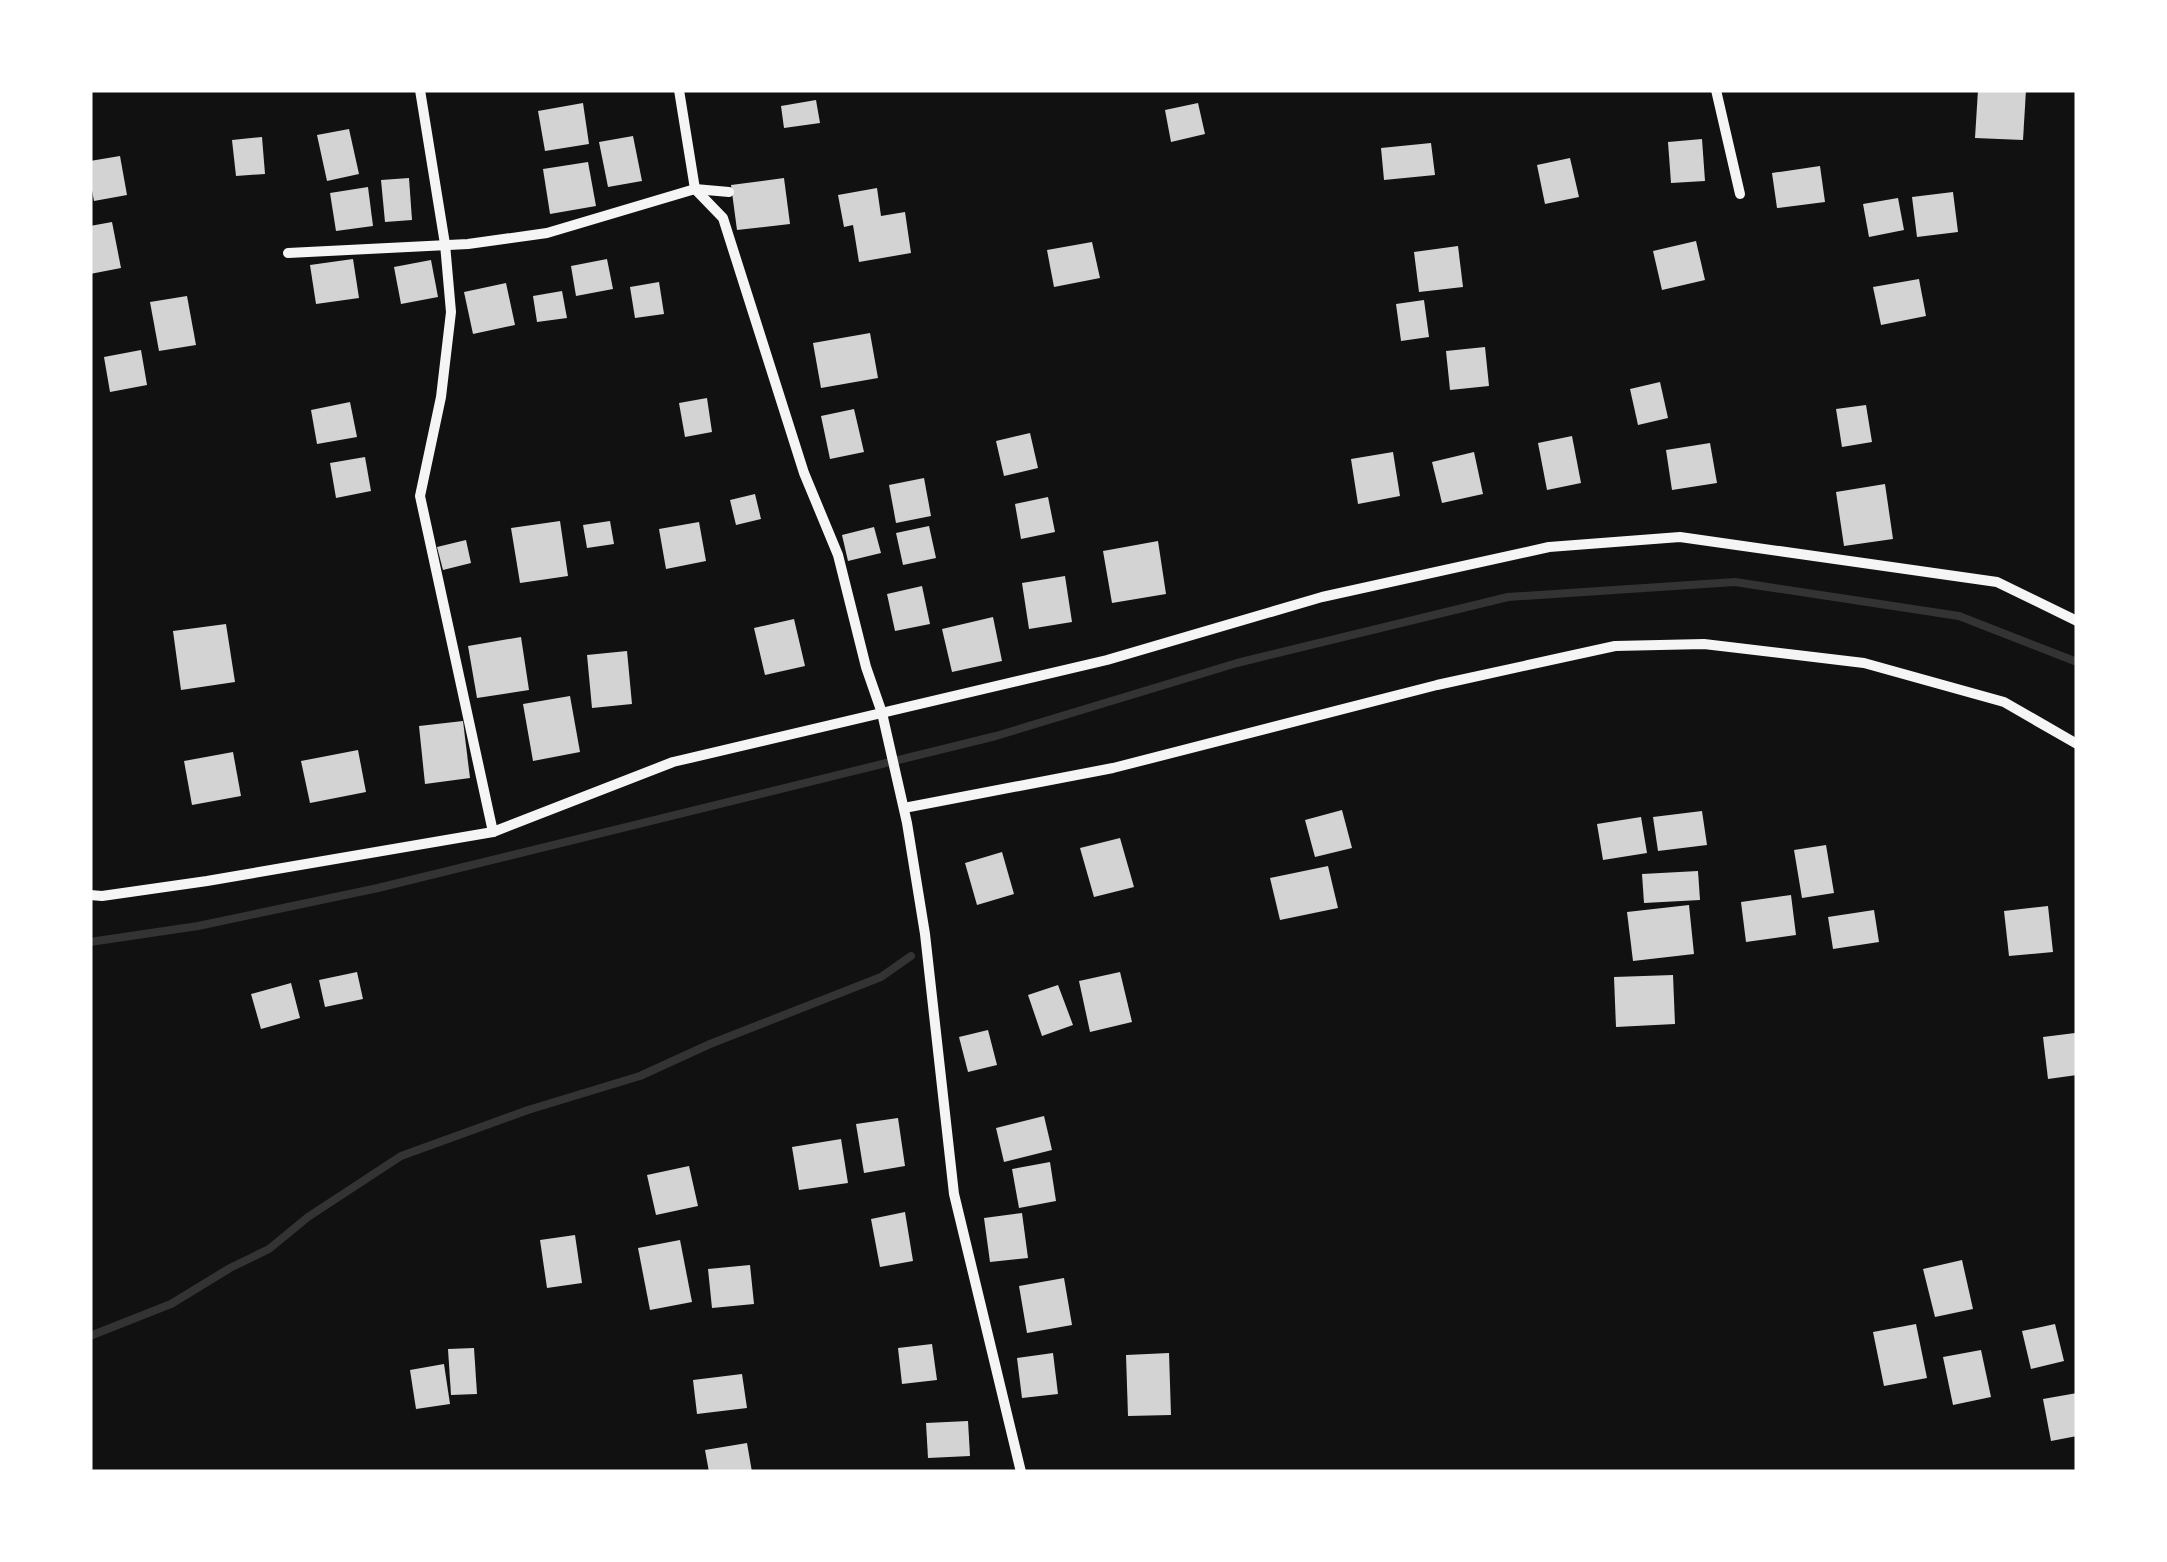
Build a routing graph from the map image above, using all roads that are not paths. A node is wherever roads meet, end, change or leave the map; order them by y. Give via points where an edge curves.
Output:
1 (420, 90) edge
2 (679, 90) edge
3 (1716, 90) edge
4 (696, 188) junction
5 (729, 192) dead end
6 (1740, 194) dead end
7 (445, 244) junction
8 (288, 253) dead end
9 (2077, 621) edge
10 (882, 713) junction
11 (2077, 744) edge
12 (904, 808) junction
13 (493, 832) junction
14 (90, 895) edge
15 (1021, 1472) edge

1 - 7 street
2 - 4 street
3 - 6 street
4 - 5 street
4 - 7 street via 547,233
4 - 10 street via 723,218 804,473 838,555
7 - 8 street
7 - 13 street via 452,312 420,496
9 - 10 street via 1998,582 1680,537 1548,547 1322,597 1108,660
10 - 12 street
10 - 13 street via 672,762
11 - 12 street via 2004,702 1864,663 1704,644 1615,646 1113,768
12 - 15 street via 954,1194
13 - 14 street via 207,882

